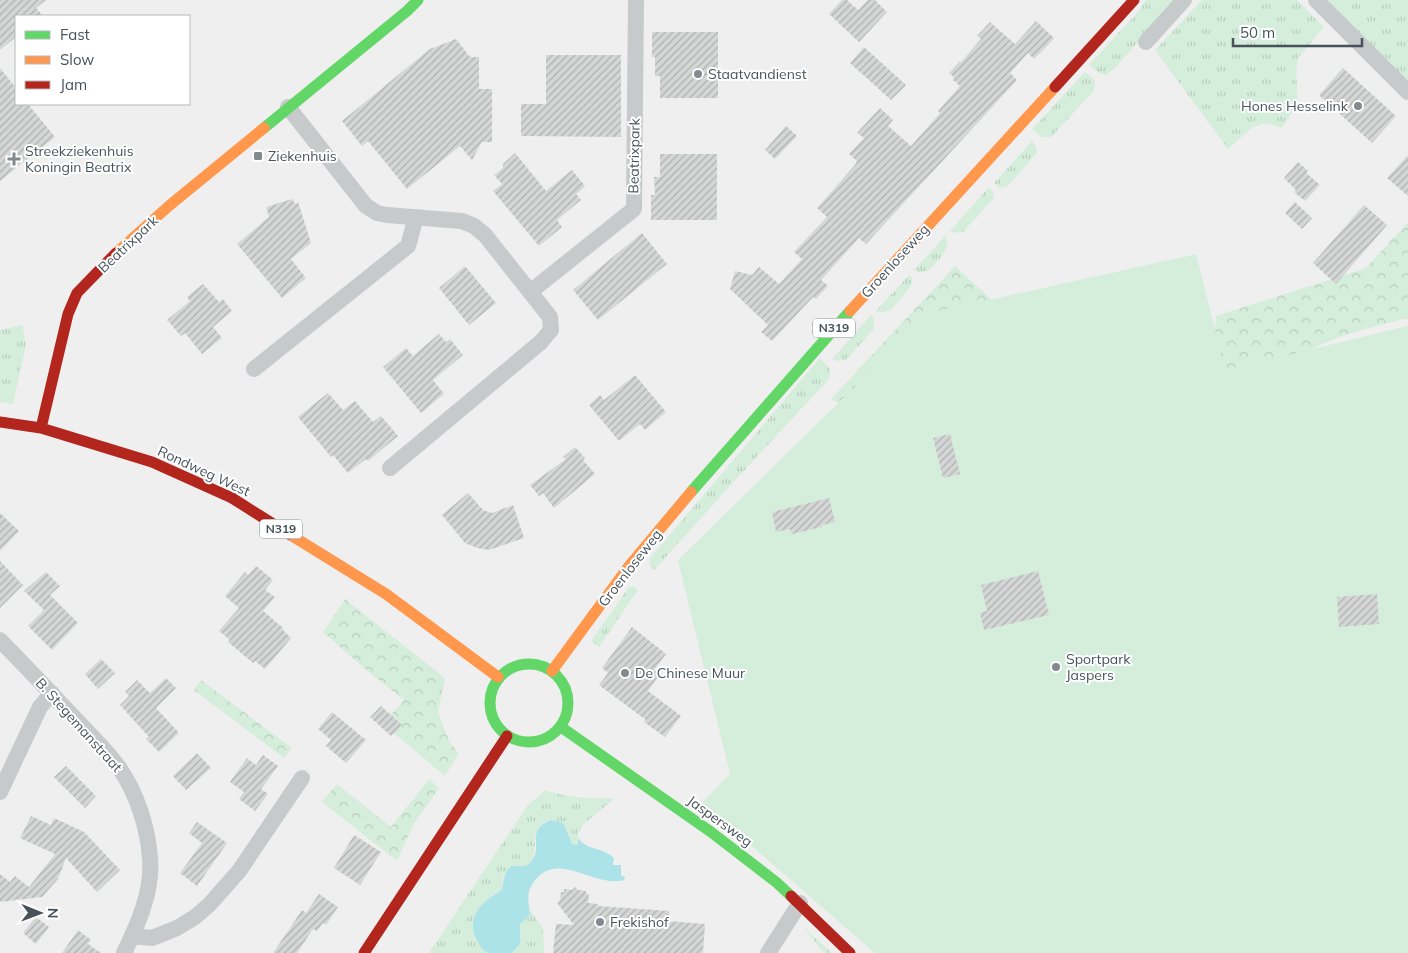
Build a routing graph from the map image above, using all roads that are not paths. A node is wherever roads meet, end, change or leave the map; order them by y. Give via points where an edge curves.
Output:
1 (418, 0) edge
2 (636, 0) edge
3 (1134, 0) edge
4 (1184, 0) edge
5 (1316, 0) edge
6 (1146, 42) dead end
7 (1408, 92) edge
8 (288, 107) junction
9 (416, 217) junction
10 (530, 292) junction
11 (254, 369) dead end
12 (0, 422) edge
13 (41, 428) junction
14 (390, 468) dead end
15 (0, 640) edge
16 (552, 672) junction
17 (498, 677) junction
18 (52, 694) junction
19 (561, 727) junction
20 (507, 736) junction
21 (302, 778) dead end
22 (0, 792) edge
23 (800, 903) junction
24 (132, 936) junction
25 (124, 953) edge
26 (364, 953) edge
27 (768, 953) edge
28 (850, 953) edge

1 - 8 main road, Beatrixpark
2 - 10 street, Beatrixpark via 634,209
3 - 16 main road, Groenloseweg / N319 via 827,335 702,478 629,566
4 - 6 street
5 - 7 street
8 - 9 street via 366,206 377,212
8 - 13 main road, Beatrixpark via 170,205 77,293 68,314
9 - 10 street via 474,226 485,235
9 - 11 street via 408,246
10 - 14 street via 550,317 551,330 542,342
12 - 13 main road, Rondweg West / N319
13 - 17 main road, Rondweg West / N319 via 152,462 232,498 386,594
15 - 18 street, B. Stegemanstraat
16 - 17 main road via 540,665 525,664
16 - 19 main road via 563,683 568,698 567,713
17 - 20 main road via 491,691 489,708 495,724
18 - 22 street via 40,707
18 - 24 street, B. Stegemanstraat via 120,769 141,810 151,859 145,901
19 - 20 main road via 550,737 535,742 520,742
19 - 23 main road, Jaspersweg via 711,832
20 - 26 main road
21 - 24 street via 239,870 209,905 177,928 152,938
23 - 27 street
23 - 28 main road, Jaspersweg
24 - 25 street, B. Stegemanstraat

